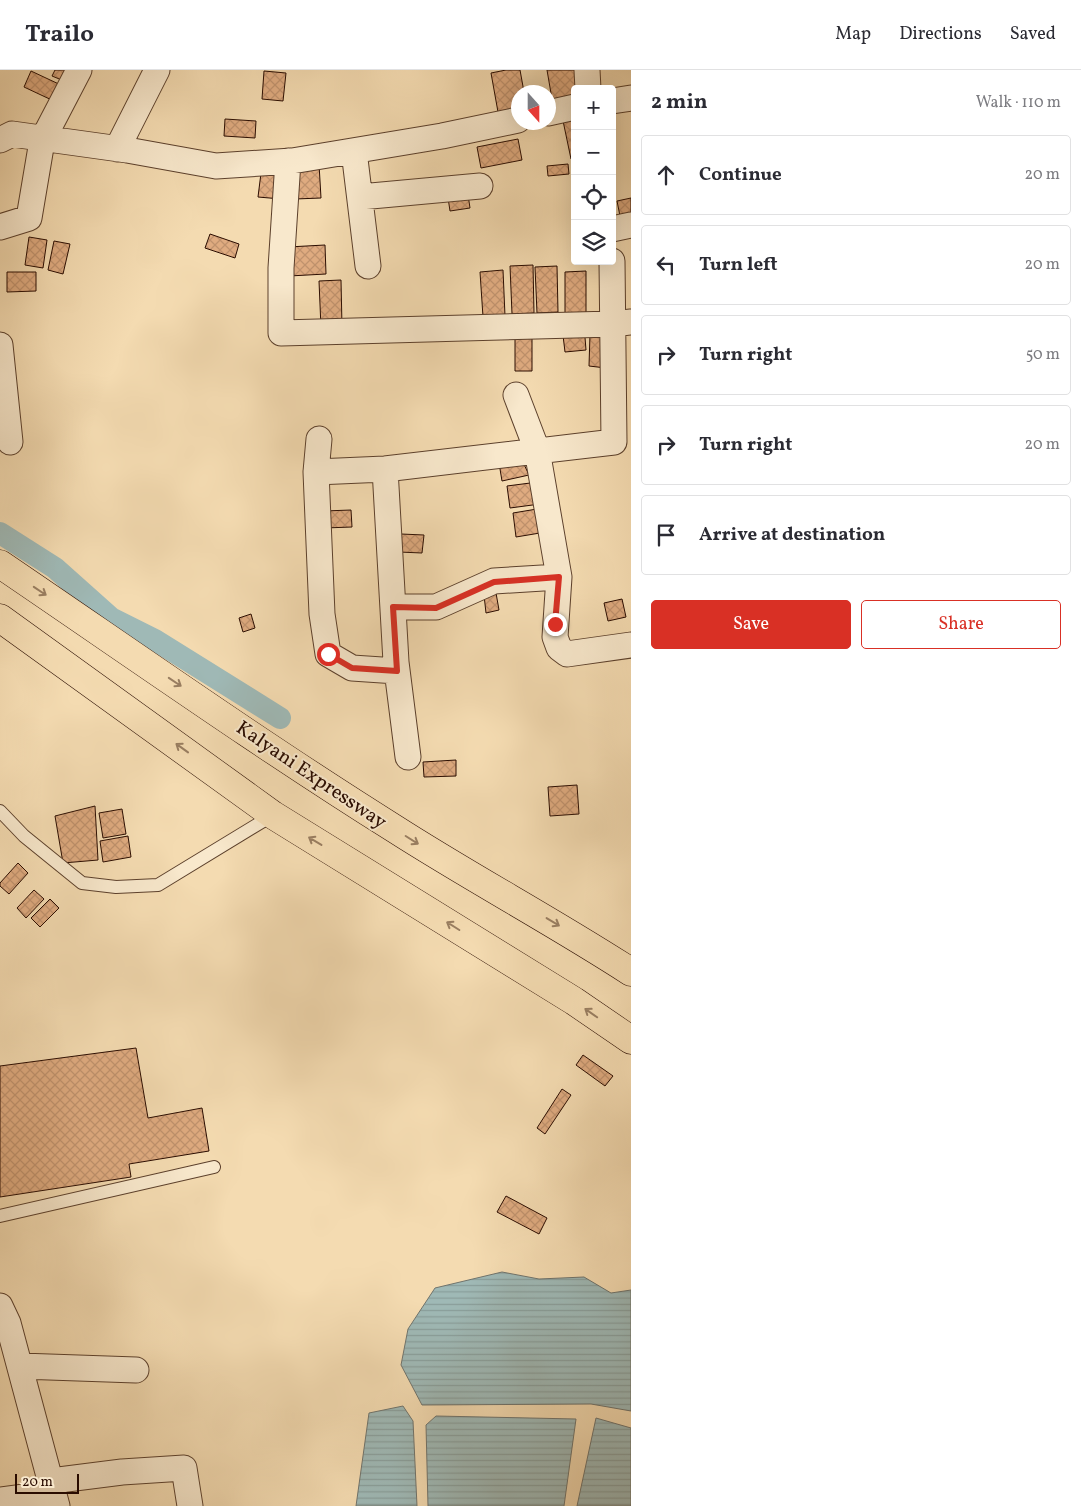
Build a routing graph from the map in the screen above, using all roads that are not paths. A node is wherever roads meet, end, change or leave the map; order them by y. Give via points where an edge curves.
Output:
1 (79, 70) edge
2 (157, 70) edge
3 (587, 70) edge
4 (588, 85) edge
5 (631, 98) edge
6 (616, 100) edge
7 (571, 109) edge
8 (556, 112) edge
9 (511, 121) edge
10 (44, 139) junction
11 (0, 140) edge
12 (117, 149) junction
13 (354, 151) junction
14 (288, 161) junction
15 (480, 186) dead end
16 (360, 197) junction
17 (631, 225) edge
18 (0, 227) edge
19 (616, 228) edge
20 (613, 265) edge
21 (368, 266) dead end
22 (622, 323) edge
23 (0, 345) edge
24 (516, 395) dead end
25 (319, 439) dead end
26 (10, 442) dead end
27 (537, 450) junction
28 (385, 469) junction
29 (316, 472) junction
30 (0, 564) edge
31 (559, 577) junction
32 (393, 607) junction
33 (0, 618) edge
34 (631, 645) edge
35 (397, 671) junction
36 (408, 757) dead end
37 (0, 811) edge
38 (273, 815) junction
39 (631, 972) edge
40 (631, 1040) edge
41 (214, 1167) dead end
42 (0, 1216) edge
43 (0, 1306) edge
44 (20, 1366) junction
45 (136, 1370) dead end
46 (54, 1493) edge
47 (0, 1500) edge
48 (190, 1506) edge

1 - 10 street
2 - 12 street
3 - 4 street
5 - 6 street
7 - 8 street
9 - 13 street
10 - 11 street via 12,134
10 - 12 street
10 - 18 street via 29,218
12 - 14 street via 216,166
13 - 14 street
13 - 16 street
14 - 22 street via 281,268 281,333
15 - 16 street
16 - 21 street
17 - 19 street
20 - 22 street
22 - 27 street via 614,442
23 - 26 street
24 - 27 street
25 - 29 street
27 - 28 street
27 - 31 street
28 - 29 street
28 - 32 street
29 - 35 street via 322,621 328,654 352,668
30 -> 39 highway, Kalyani Expressway via 353,802
31 - 32 street via 494,582 436,608
31 - 34 street via 555,637 559,648 567,654
32 - 35 street
38 -> 33 highway
35 - 36 street
37 - 38 lane via 24,836 82,883 116,887 158,885
40 -> 38 highway via 574,1001
41 - 42 lane
43 - 44 street
44 - 45 street
44 - 46 street
46 - 47 street
46 - 48 street via 122,1472 184,1468

